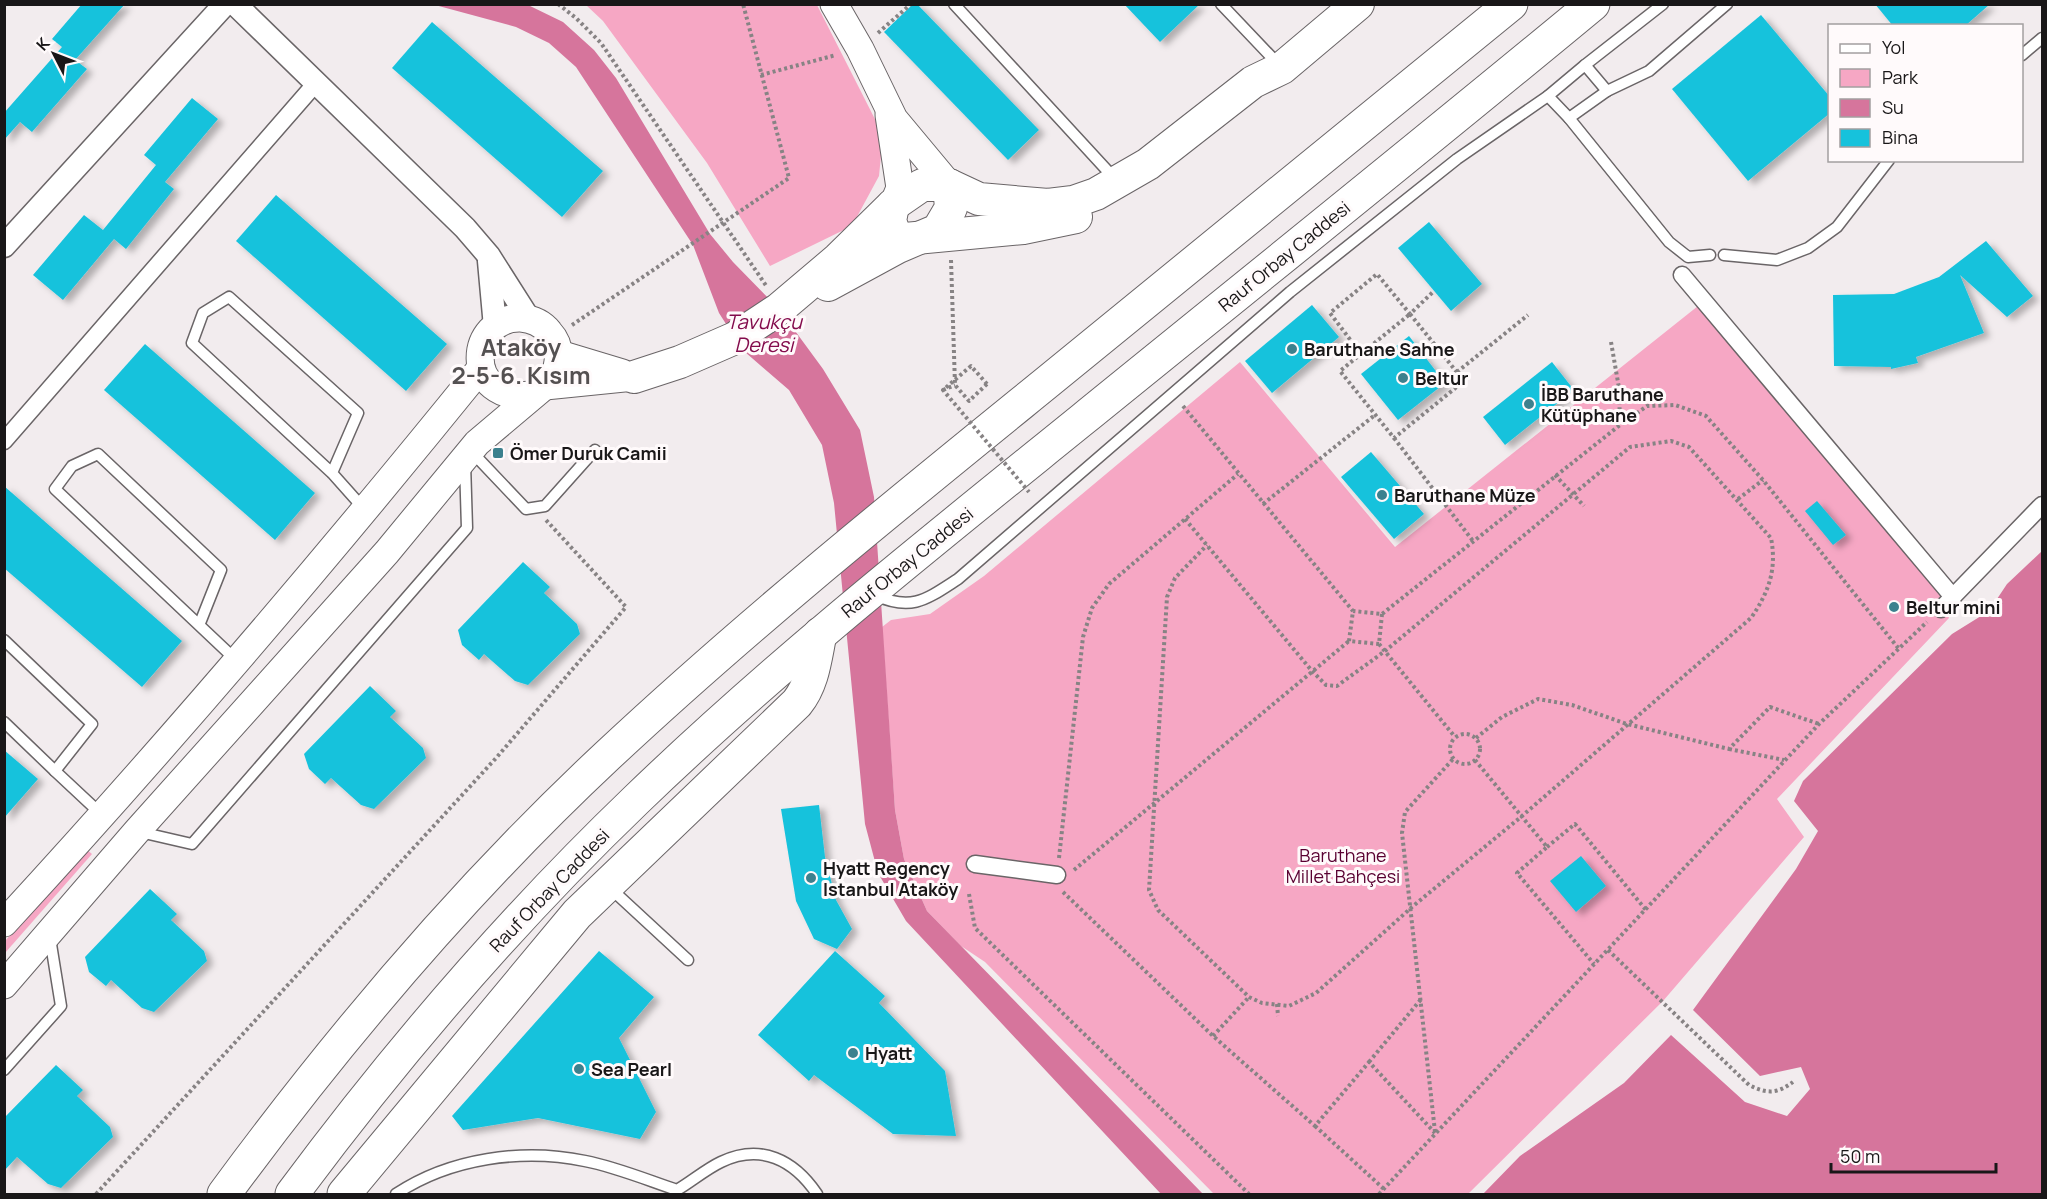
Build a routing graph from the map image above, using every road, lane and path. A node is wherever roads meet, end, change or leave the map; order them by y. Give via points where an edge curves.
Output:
1 (225, 4) edge
2 (235, 4) edge
3 (558, 4) edge
4 (742, 4) edge
5 (834, 4) edge
6 (911, 4) edge
7 (954, 4) edge
8 (1221, 4) edge
9 (1358, 4) edge
10 (1510, 4) edge
11 (1593, 4) edge
12 (1663, 4) edge
13 (1727, 4) edge
14 (2043, 38) edge
15 (860, 49) junction
16 (2023, 54) edge
17 (1585, 65) junction
18 (1282, 68) junction
19 (761, 75) junction
20 (316, 83) junction
21 (1607, 91) junction
22 (1548, 96) junction
23 (886, 99) junction
24 (1569, 118) junction
25 (1887, 162) edge
26 (1118, 182) junction
27 (949, 185) junction
28 (893, 205) junction
29 (723, 225) junction
30 (936, 237) junction
31 (4, 246) edge
32 (1710, 255) dead end
33 (1724, 255) dead end
34 (489, 256) junction
35 (1682, 275) dead end
36 (1434, 291) dead end
37 (778, 309) junction
38 (1410, 314) junction
39 (1528, 315) dead end
40 (529, 319) junction
41 (495, 327) junction
42 (1611, 342) dead end
43 (556, 346) junction
44 (1361, 354) junction
45 (481, 368) junction
46 (1457, 372) junction
47 (634, 377) junction
48 (955, 385) junction
49 (539, 390) junction
50 (943, 390) junction
51 (1172, 393) junction
52 (1375, 414) junction
53 (1620, 424) junction
54 (1394, 438) junction
55 (4, 441) edge
56 (595, 450) dead end
57 (468, 454) junction
58 (332, 473) junction
59 (1238, 474) junction
60 (1556, 475) junction
61 (1763, 480) junction
62 (1029, 492) dead end
63 (1573, 494) junction
64 (1738, 499) junction
65 (1263, 504) junction
66 (2043, 505) edge
67 (1584, 506) dead end
68 (536, 509) junction
69 (360, 516) junction
70 (1185, 519) junction
71 (1473, 541) junction
72 (1207, 545) junction
73 (387, 552) junction
74 (870, 592) junction
75 (1953, 597) junction
76 (1941, 609) joint
77 (1353, 611) junction
78 (1382, 614) junction
79 (200, 623) junction
80 (820, 634) junction
81 (4, 640) edge
82 (1349, 641) junction
83 (1379, 644) junction
84 (1899, 649) junction
85 (1385, 651) junction
86 (237, 660) junction
87 (1312, 671) junction
88 (4, 722) edge
89 (1627, 724) junction
90 (1819, 724) junction
91 (1455, 737) junction
92 (1476, 738) junction
93 (1729, 750) junction
94 (1453, 759) junction
95 (1475, 760) junction
96 (1785, 760) junction
97 (56, 771) junction
98 (1154, 804) junction
99 (1522, 816) junction
100 (94, 825) junction
101 (132, 837) junction
102 (1547, 847) junction
103 (975, 864) dead end
104 (1056, 880) junction
105 (607, 885) junction
106 (969, 894) dead end
107 (1412, 907) junction
108 (1646, 910) junction
109 (4, 923) edge
110 (49, 934) junction
111 (1608, 950) junction
112 (688, 960) dead end
113 (1594, 964) junction
114 (4, 985) edge
115 (1249, 997) junction
116 (1422, 998) junction
117 (1277, 1004) junction
118 (1278, 1016) dead end
119 (1213, 1036) junction
120 (1369, 1062) junction
121 (4, 1070) edge
122 (1793, 1082) dead end
123 (1315, 1126) junction
124 (1435, 1133) junction
125 (1384, 1190) junction
126 (96, 1194) edge
127 (224, 1194) edge
128 (292, 1194) edge
129 (344, 1194) edge
130 (396, 1194) edge
131 (817, 1194) edge
132 (1249, 1194) edge
133 (1379, 1194) edge

1 - 31 street
2 - 20 street
3 - 29 path via 601,44
4 - 19 path
5 - 15 street
6 - 15 path
7 - 26 lane
8 - 18 lane
9 - 18 main road
10 - 127 highway via 791,591 604,758 504,860 380,998
11 - 74 highway, Rauf Orbay Caddesi
12 - 17 lane
13 - 21 lane via 1649,71
14 - 16 lane
15 - 19 path
15 - 23 street
17 - 21 lane
17 - 22 lane
18 - 26 main road via 1253,82 1148,164
18 - 30 main road via 1267,91 1194,152 1108,208 1023,228
19 - 29 path via 789,178
20 - 34 street
20 - 55 street
21 - 24 lane
22 - 24 lane
22 - 51 lane via 1457,159 1290,292
23 - 27 street via 894,119
23 - 28 street via 900,189
24 - 32 lane via 1669,242 1688,257
25 - 33 lane via 1837,228 1808,248 1777,260
26 - 27 main road via 1073,202 1048,205 979,199
27 - 28 main road via 922,185
27 - 30 main road via 951,208
28 - 30 main road via 890,221 895,235 905,239
28 - 37 main road via 838,259
29 - 37 path via 762,276
29 - 43 path
30 - 37 main road via 898,247
30 - 48 path
34 - 40 street
34 - 41 street
35 - 75 street
36 - 38 path
37 - 47 main road via 735,338
38 - 44 path
38 - 44 path via 1377,274 1330,313
38 - 46 path
39 - 46 path
40 - 41 street via 505,321
40 - 43 street via 547,329
41 - 45 street via 482,345
42 - 53 path
43 - 47 street
43 - 49 street via 558,367 553,379
44 - 52 path via 1340,371
45 - 49 street via 496,390 507,395
45 - 69 street
46 - 54 path via 1464,381
47 - 49 street
48 - 50 path
48 - 50 path, bridge via 969,400 987,384 970,366
49 - 57 street
50 - 62 path, bridge
51 - 59 path
51 - 74 lane via 958,579 923,602 895,604
52 - 54 path
52 - 65 path
53 - 60 path
53 - 61 path via 1647,406 1675,405 1706,416
54 - 71 path
56 - 68 lane via 545,506
57 - 68 lane via 526,509
57 - 73 street
57 - 101 lane via 467,528 192,844
58 - 58 lane via 358,413 230,297 203,313 192,344
58 - 69 lane
59 - 65 path
59 - 70 path
60 - 63 path
60 - 71 path
61 - 64 path
61 - 84 path
63 - 64 path via 1630,447 1671,441 1689,447
63 - 67 path
63 - 85 path
64 - 89 path via 1771,538 1775,556 1765,598 1751,618
65 - 77 path
66 - 75 street
68 - 126 path via 626,608 497,757
69 - 73 street
69 - 86 street
70 - 72 path
70 - 104 path via 1109,584 1092,608 1083,637
71 - 78 path
72 - 87 path
72 - 98 path via 1175,578 1167,597
73 - 101 street
74 - 80 highway, Rauf Orbay Caddesi
75 - 76 street
76 - 84 path
77 - 78 path
77 - 82 path
78 - 83 path
79 - 79 lane via 221,570 98,454 72,466 55,489
79 - 86 lane
80 - 105 highway via 812,674 797,703
80 - 128 highway, Rauf Orbay Caddesi via 635,800 499,941 407,1047
81 - 97 lane via 92,724
82 - 83 path
82 - 87 path
83 - 85 path
84 - 90 path
85 - 87 path via 1336,686 1326,685
85 - 91 path
86 - 100 street
87 - 98 path
88 - 97 lane
89 - 92 path via 1572,705 1538,699 1502,717
89 - 93 path
89 - 99 path
90 - 93 path via 1770,707
90 - 96 path
91 - 92 path via 1467,733
91 - 94 path via 1449,749
92 - 95 path via 1480,752
93 - 96 path
94 - 95 path via 1466,764
94 - 107 path via 1405,812 1402,833
95 - 99 path
96 - 108 path
97 - 100 lane
98 - 104 path
98 - 115 path via 1149,890 1158,910
99 - 102 path
99 - 107 path
100 - 101 street
100 - 109 street
101 - 110 street
102 - 108 path via 1575,824
102 - 113 path via 1518,873
103 - 104 street
104 - 119 path
105 - 112 lane
105 - 129 highway via 577,914
106 - 132 path via 975,928
107 - 116 path
107 - 117 path via 1316,993 1289,1006
108 - 111 path
110 - 114 street
110 - 121 lane via 61,1006
111 - 113 path
111 - 122 path via 1749,1085 1763,1092 1779,1092
113 - 124 path
115 - 117 path
115 - 119 path
116 - 120 path
116 - 124 path
117 - 118 path
119 - 123 path
120 - 123 path
120 - 124 path
123 - 125 path
124 - 125 path
125 - 133 path
130 - 131 lane via 454,1168 492,1159 536,1156 587,1161 677,1190 718,1163 742,1154 789,1164

